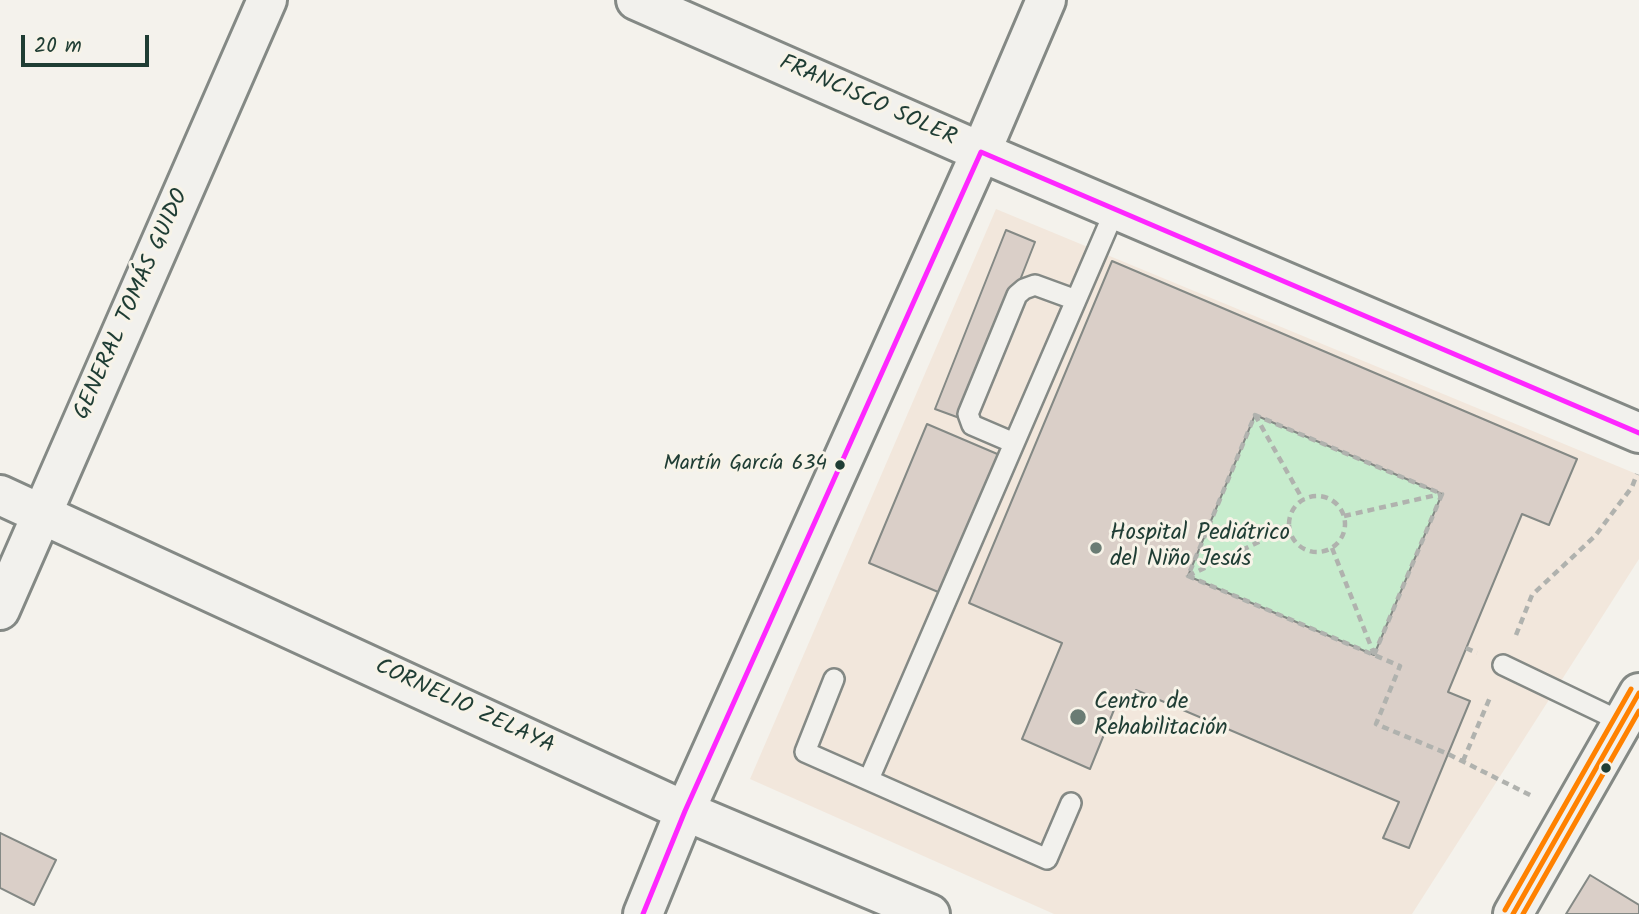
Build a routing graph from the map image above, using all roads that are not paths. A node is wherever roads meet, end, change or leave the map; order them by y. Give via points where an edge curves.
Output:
1 (267, 0) edge
2 (636, 0) edge
3 (1046, 0) edge
4 (981, 152) junction
5 (1115, 210) junction
6 (1076, 300) junction
7 (1639, 433) edge
8 (1014, 443) junction
9 (0, 495) edge
10 (41, 513) junction
11 (0, 610) edge
12 (1503, 665) road end
13 (834, 679) dead end
14 (1630, 708) edge
15 (869, 779) junction
16 (1071, 803) dead end
17 (685, 811) junction
18 (643, 914) edge
19 (930, 914) edge
20 (1513, 914) edge

1 - 10 street, GENERAL TOMÁS GUIDO
2 - 4 street, FRANCISCO SOLER
3 - 4 street
4 - 5 street, FRANCISCO SOLER
4 - 17 street
5 - 6 lane
5 - 7 street, FRANCISCO SOLER
6 - 8 lane
6 - 8 lane via 1035,285 1017,295 968,414 972,425
8 - 15 lane
9 - 10 street, CORNELIO ZELAYA
10 - 11 street, GENERAL TOMÁS GUIDO
10 - 17 street, CORNELIO ZELAYA
12 - 14 lane
13 - 15 lane via 805,752
14 - 20 street
15 - 16 lane via 1047,859
17 - 18 street
17 - 19 street, CORNELIO ZELAYA

